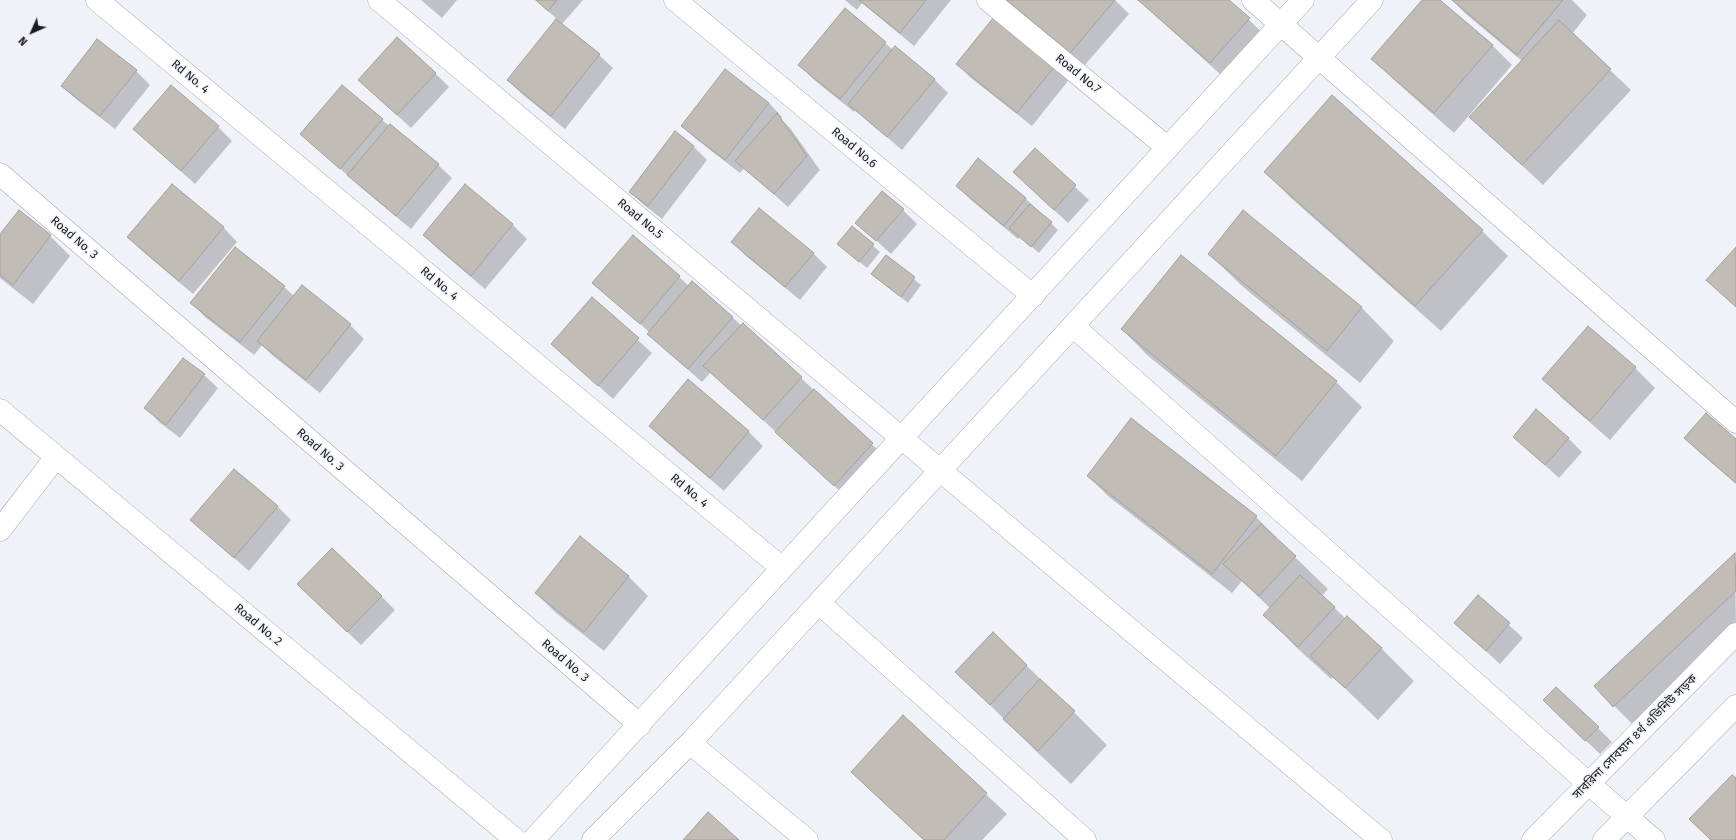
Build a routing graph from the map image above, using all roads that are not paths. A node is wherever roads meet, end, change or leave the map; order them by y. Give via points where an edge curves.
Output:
1 (97, 0) edge
2 (379, 0) edge
3 (675, 0) edge
4 (988, 0) edge
5 (1253, 0) edge
6 (1303, 0) edge
7 (1372, 0) edge
8 (1281, 23) junction
9 (1320, 57) junction
10 (1168, 148) junction
11 (0, 174) edge
12 (1033, 296) junction
13 (1073, 326) junction
14 (0, 410) edge
15 (1736, 422) edge
16 (901, 438) junction
17 (56, 457) junction
18 (940, 471) junction
19 (0, 530) edge
20 (782, 568) junction
21 (819, 603) junction
22 (1736, 634) edge
23 (1736, 706) edge
24 (640, 725) junction
25 (690, 743) junction
26 (1589, 784) junction
27 (1626, 817) junction
28 (516, 840) edge
29 (533, 840) edge
30 (593, 840) edge
31 (807, 840) edge
32 (1085, 840) edge
33 (1381, 840) edge
34 (1533, 840) edge
35 (1604, 840) edge
36 (1654, 840) edge

1 - 20 street, Rd No. 4
2 - 16 street, Road No.5
3 - 12 street, Road No.6
4 - 10 street, Road No.7
5 - 8 street
6 - 8 street
7 - 9 street
8 - 9 street
8 - 10 street
9 - 13 street
9 - 15 street
10 - 12 street
11 - 24 street, Road No. 3
12 - 16 street
13 - 18 street
13 - 26 street
14 - 17 street, Road No. 2
16 - 18 street, Road No.5
16 - 20 street
17 - 19 street
17 - 28 street, Road No. 2
18 - 21 street
18 - 33 street, Road No.5
20 - 24 street
21 - 25 street
21 - 32 street
22 - 26 street, সাবরিনা সোবহান ৪র্থ এভিনিউ সড়ক
23 - 27 street
24 - 29 street
25 - 30 street
25 - 31 street
26 - 27 street
26 - 34 street, সাবরিনা সোবহান ৪র্থ এভিনিউ সড়ক
27 - 35 street
27 - 36 street

